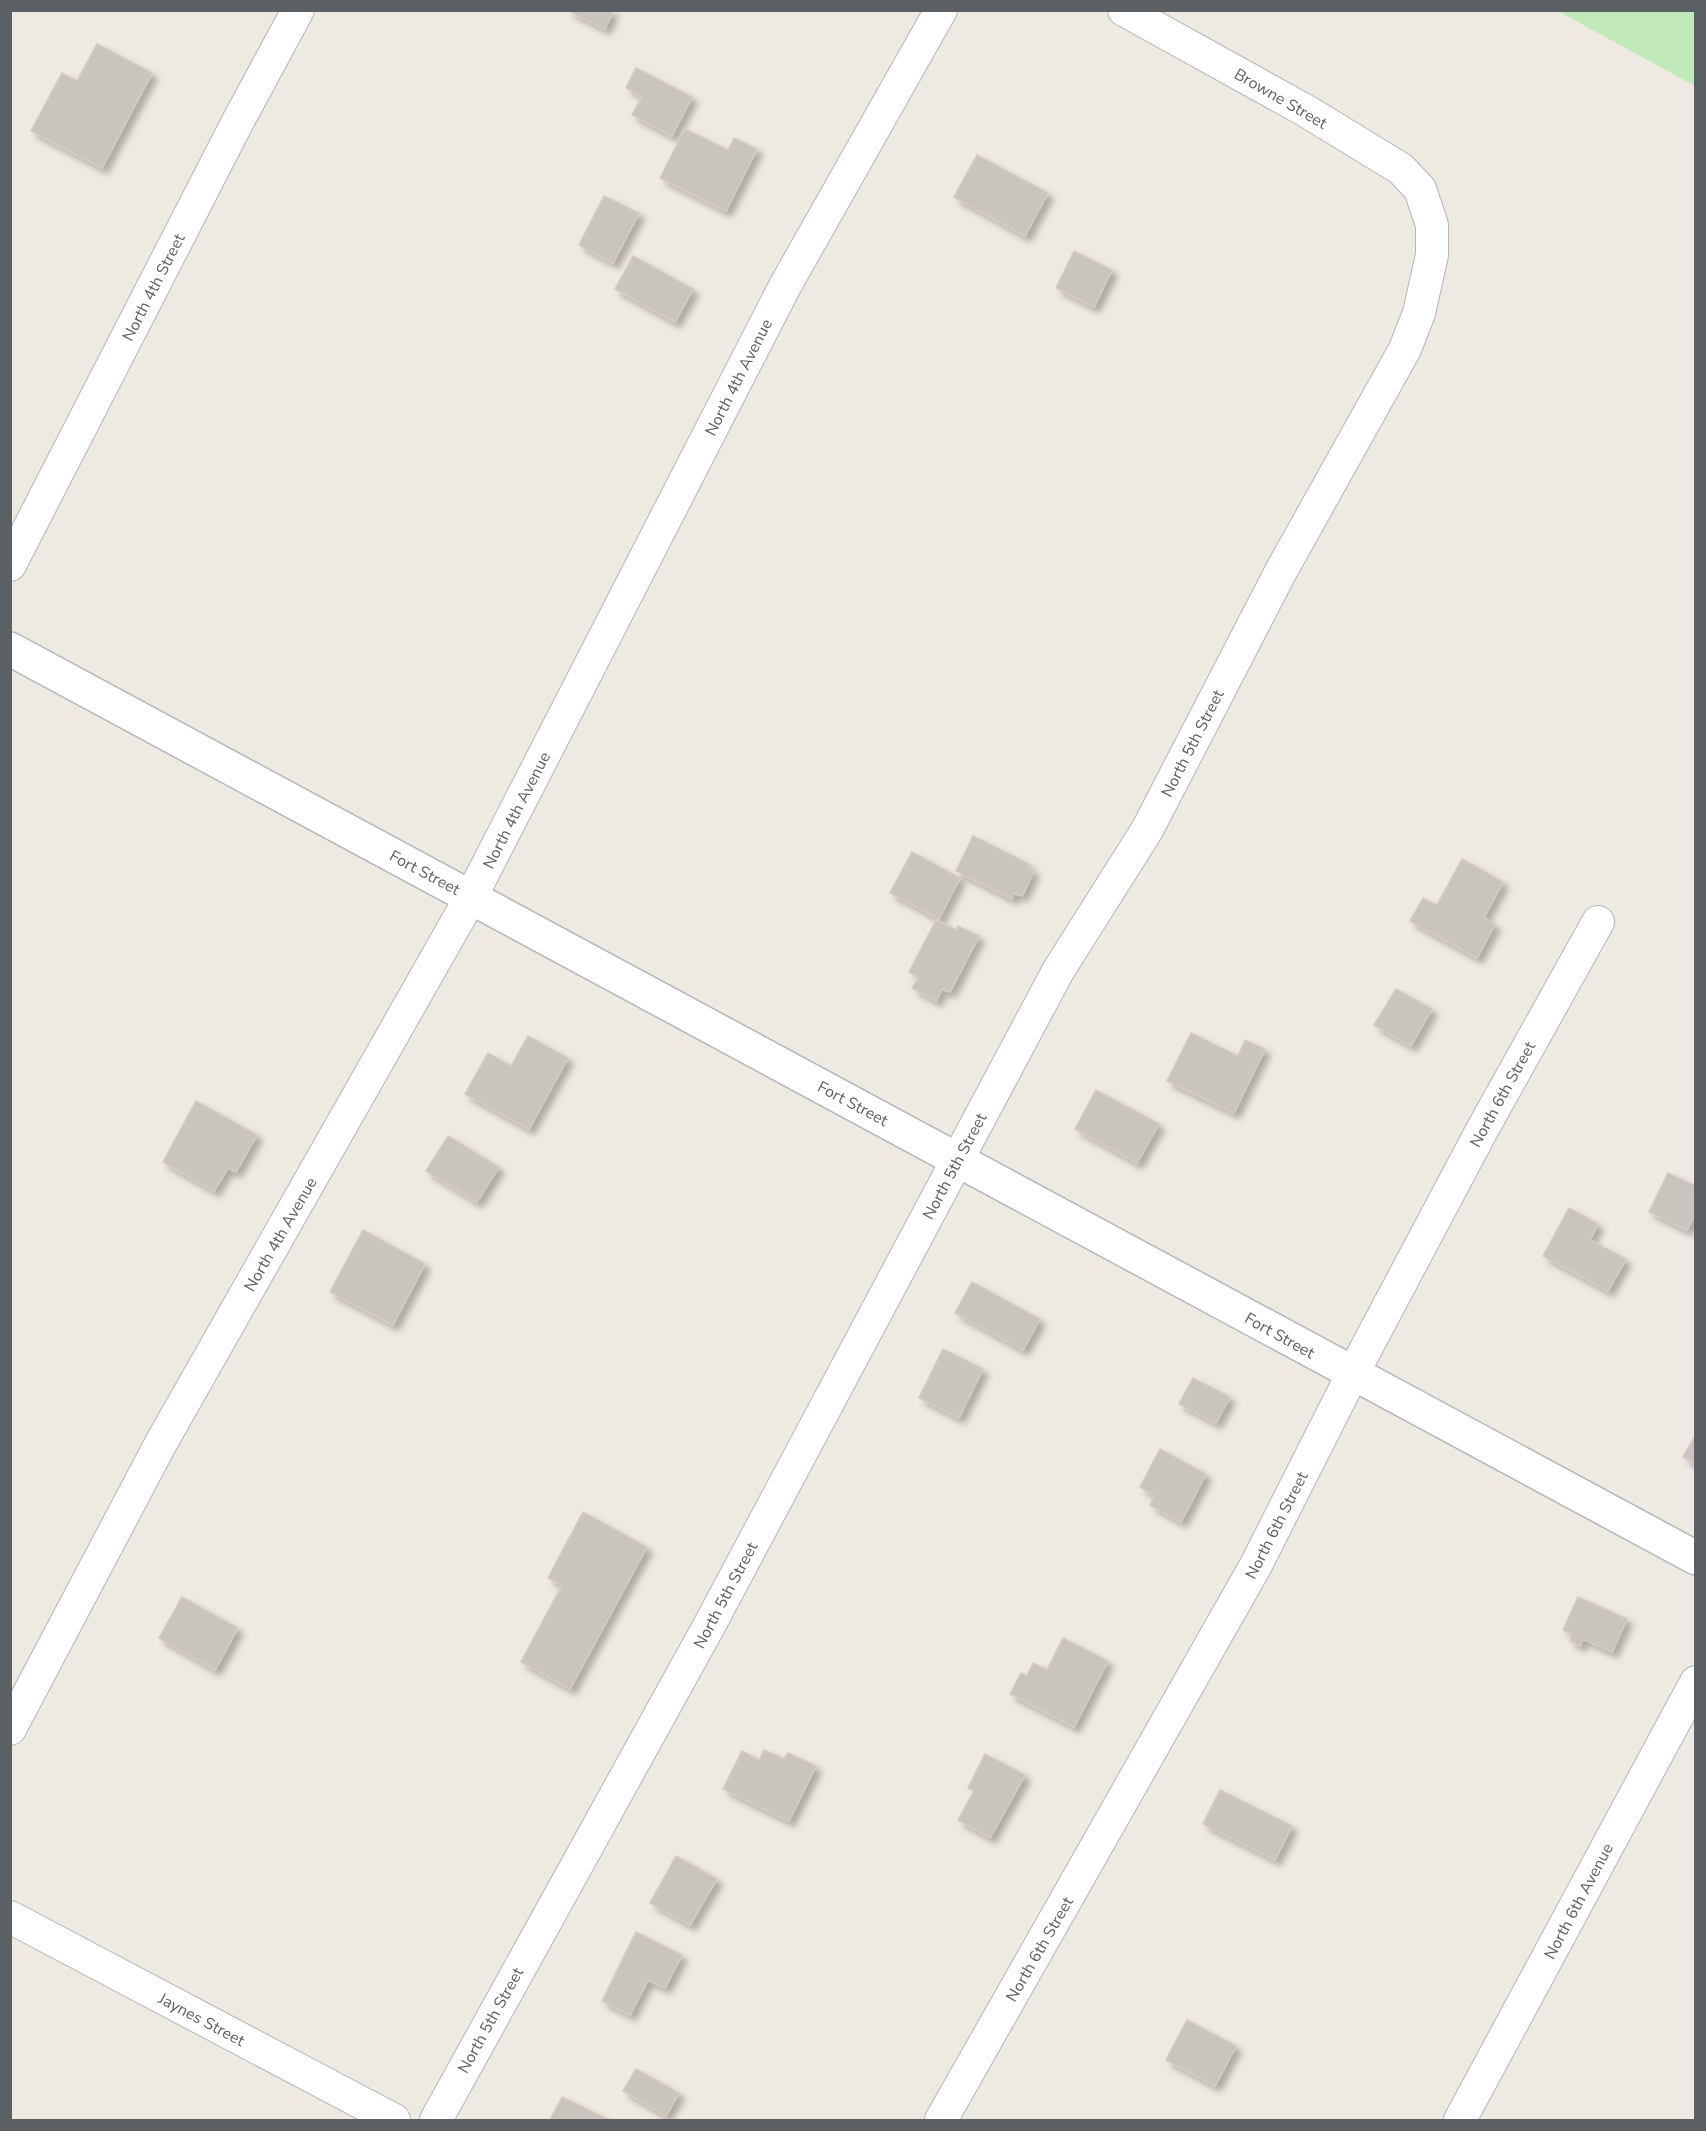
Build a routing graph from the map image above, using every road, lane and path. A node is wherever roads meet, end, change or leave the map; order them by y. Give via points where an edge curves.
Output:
1 (298, 10) edge
2 (941, 10) edge
3 (1124, 10) edge
4 (1426, 202) joint
5 (10, 565) edge
6 (10, 649) edge
7 (471, 897) junction
8 (1598, 922) dead end
9 (958, 1160) junction
10 (1353, 1375) junction
11 (1695, 1558) edge
12 (1695, 1682) edge
13 (10, 1729) edge
14 (10, 1917) edge
15 (394, 2121) edge
16 (436, 2121) edge
17 (941, 2121) edge
18 (1460, 2121) edge

1 - 5 street, North 4th Street
2 - 7 street, North 4th Avenue via 785,286
3 - 4 street, Browne Street via 1308,112 1401,169 1420,189
4 - 9 street, North 5th Street via 1432,225 1432,255 1406,349 1280,573 1147,830 1058,971
6 - 7 street, Fort Street
7 - 9 street, Fort Street
7 - 13 street, North 4th Avenue via 161,1443
8 - 10 street, North 6th Street via 1482,1130
9 - 10 street, Fort Street
9 - 16 street, North 5th Street via 709,1626
10 - 11 street, Fort Street
10 - 17 street, North 6th Street via 1256,1565
12 - 18 street, North 6th Avenue
14 - 15 street, Jaynes Street

